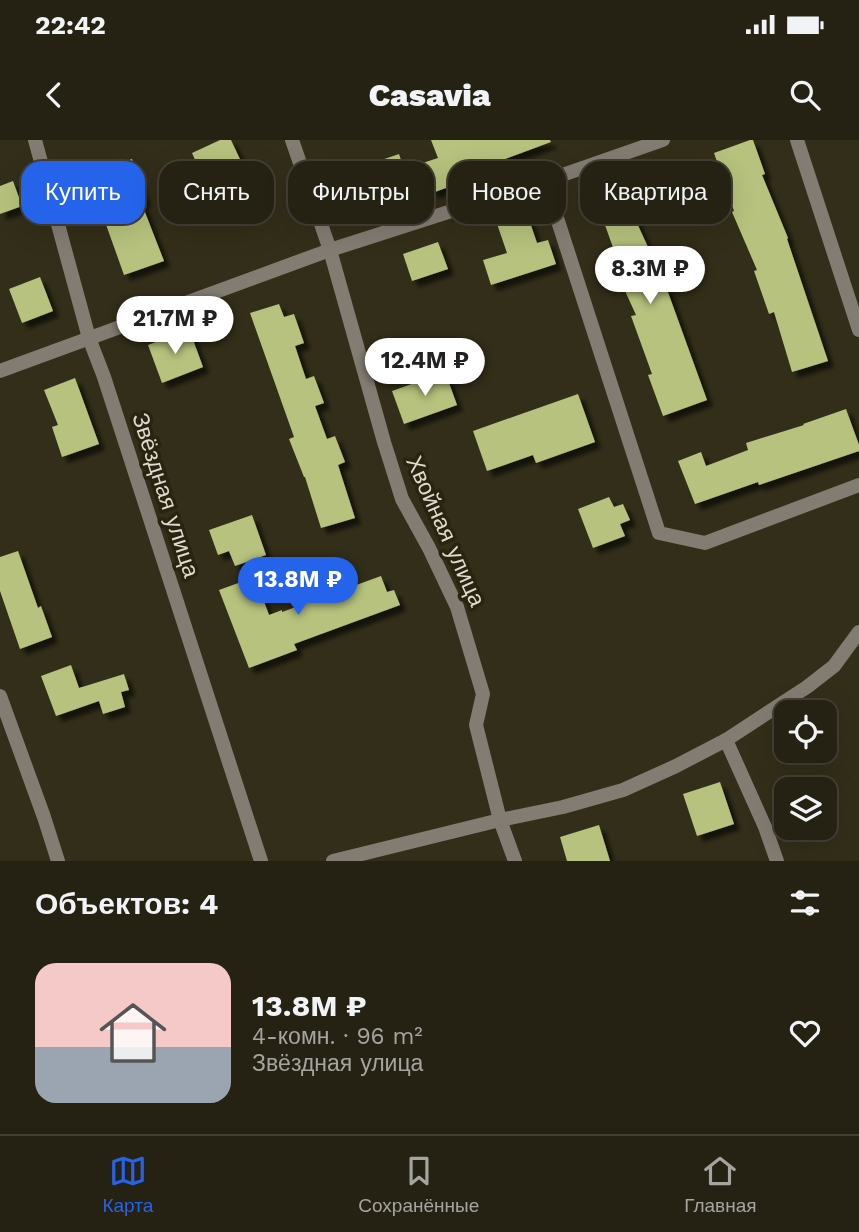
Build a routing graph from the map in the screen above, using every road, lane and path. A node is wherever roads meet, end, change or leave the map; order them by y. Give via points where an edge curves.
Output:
1 (35, 140) edge
2 (292, 140) edge
3 (663, 140) edge
4 (797, 140) edge
5 (566, 174) edge
6 (448, 212) edge
7 (559, 224) edge
8 (330, 250) junction
9 (859, 330) edge
10 (89, 338) junction
11 (0, 371) edge
12 (859, 485) edge
13 (857, 636) edge
14 (0, 696) edge
15 (726, 740) junction
16 (500, 820) junction
17 (58, 861) edge
18 (261, 861) edge
19 (333, 861) edge
20 (515, 861) edge
21 (777, 861) edge

1 - 10 street, Звёздная улица
2 - 8 street, Хвойная улица
3 - 5 street
4 - 9 street
6 - 8 street
7 - 12 street via 659,533 705,543
8 - 10 street
8 - 16 street, Хвойная улица via 402,499 457,607 483,694 476,724
10 - 11 street
10 - 18 street, Звёздная улица
13 - 15 street via 834,666
14 - 17 street
15 - 16 street via 623,790
15 - 21 street
16 - 19 street
16 - 20 street, Хвойная улица

